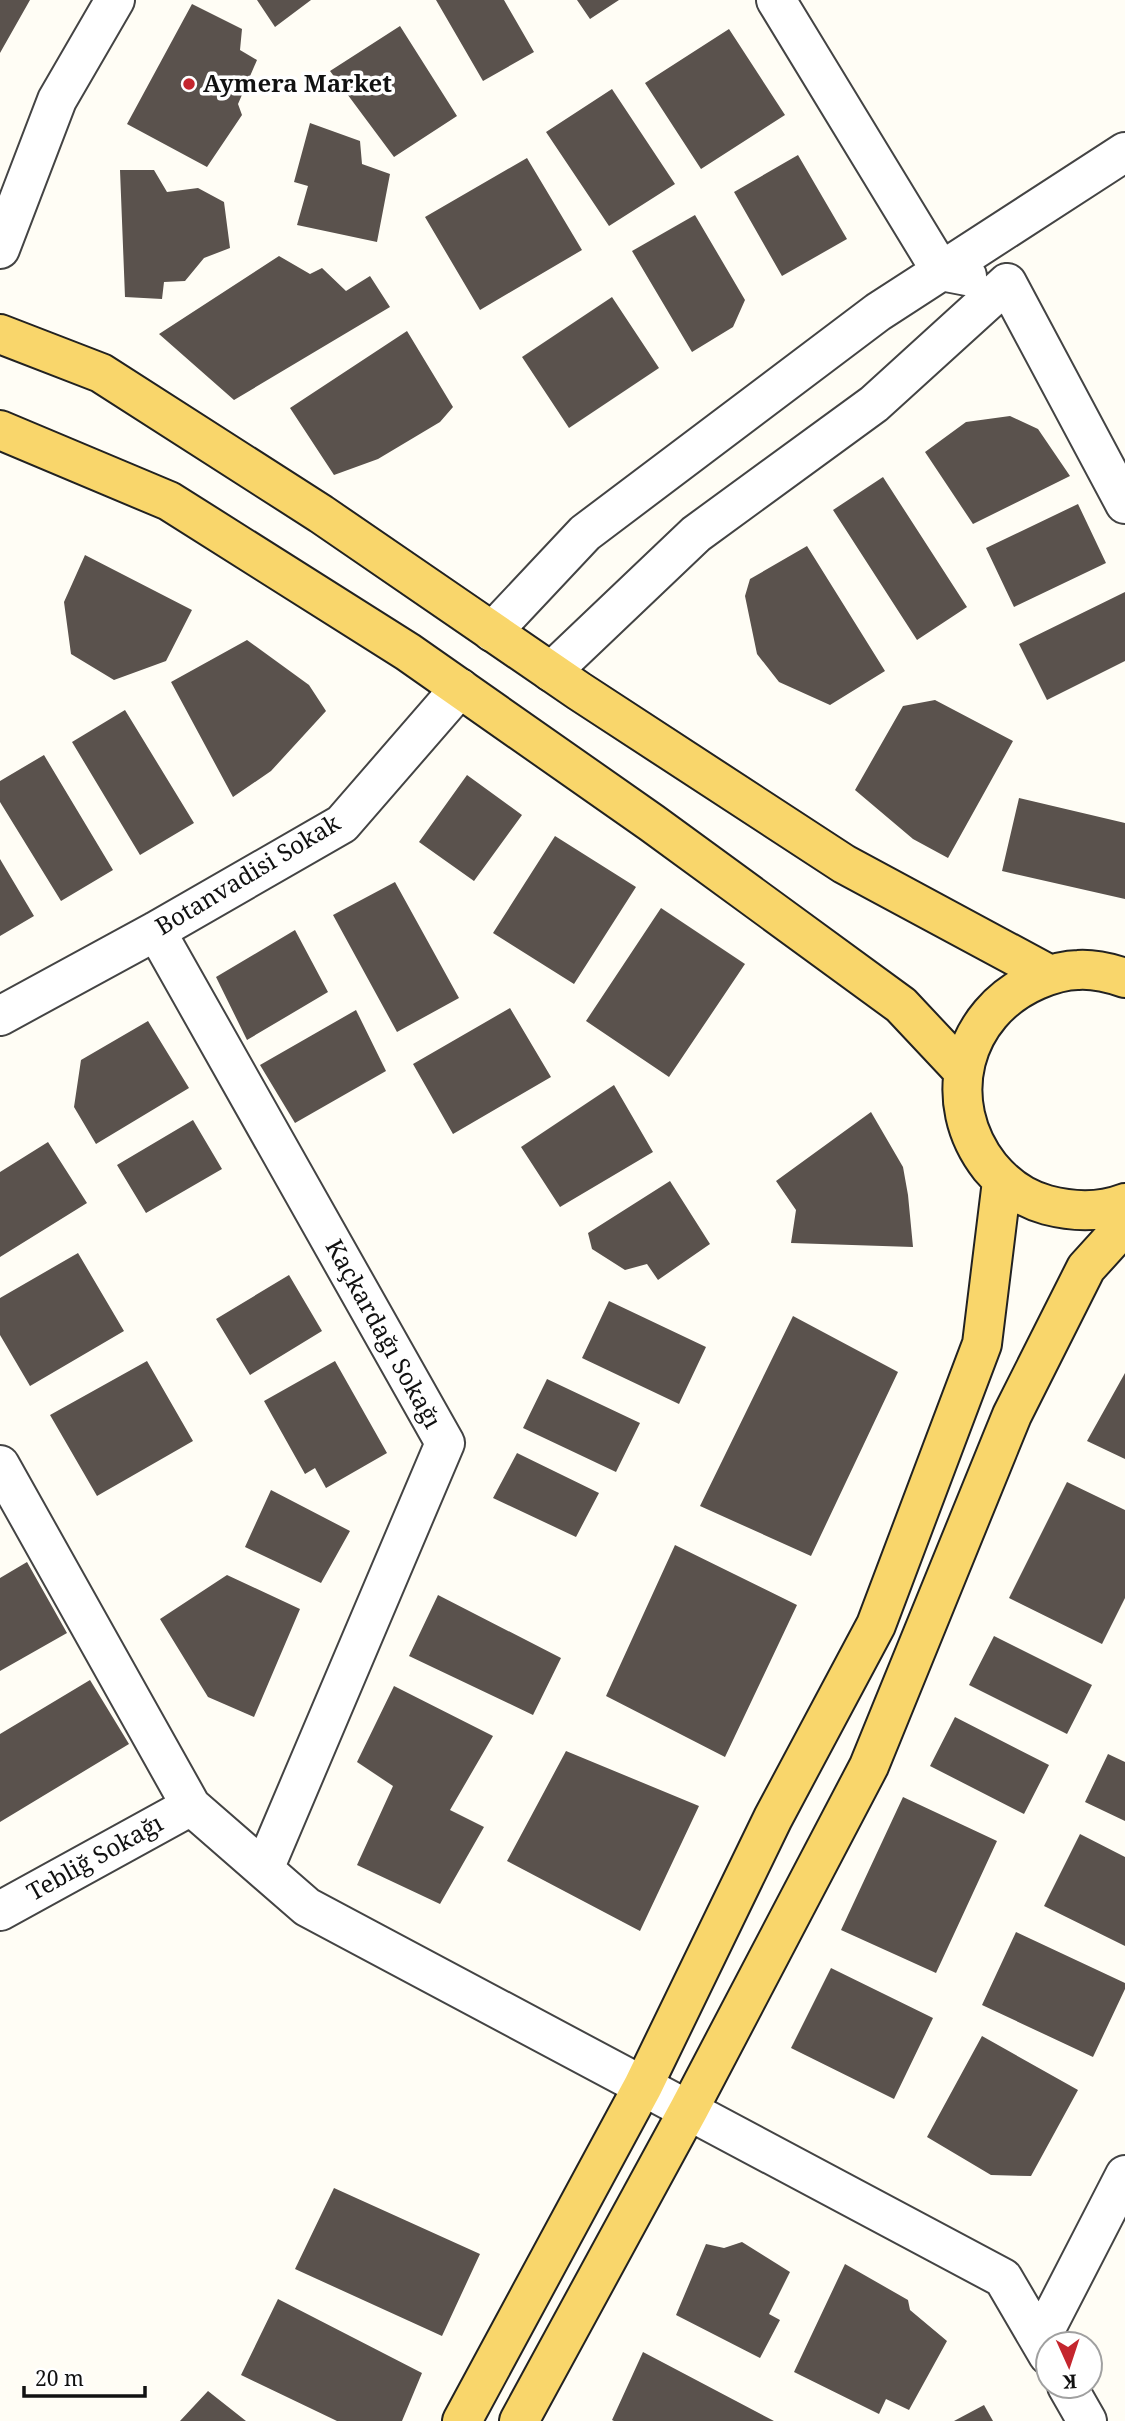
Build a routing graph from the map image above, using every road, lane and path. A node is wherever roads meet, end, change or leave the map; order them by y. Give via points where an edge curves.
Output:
1 (115, 0) edge
2 (776, 0) edge
3 (1124, 154) edge
4 (0, 249) edge
5 (941, 271) junction
6 (1007, 283) junction
7 (0, 334) edge
8 (0, 429) edge
9 (1125, 504) edge
10 (492, 632) junction
11 (551, 672) junction
12 (460, 688) junction
13 (156, 931) junction
14 (1050, 975) junction
15 (1125, 978) edge
16 (0, 1016) edge
17 (963, 1071) junction
18 (1002, 1181) junction
19 (1125, 1203) edge
20 (1125, 1225) edge
21 (0, 1465) edge
22 (191, 1806) junction
23 (264, 1869) junction
24 (0, 1911) edge
25 (643, 2086) junction
26 (689, 2109) junction
27 (1125, 2175) edge
28 (1052, 2330) edge
29 (1034, 2331) edge
30 (1075, 2400) edge
31 (462, 2421) edge
32 (520, 2421) edge
33 (1087, 2421) edge

1 - 4 street via 57,100
2 - 5 street
3 - 5 street
5 - 6 street
5 - 10 street via 878,312 584,533
6 - 9 street
6 - 11 street via 874,404 696,534
7 - 10 main road via 101,373 321,514
8 - 12 main road via 169,501
10 - 11 main road
11 - 14 main road via 844,864
12 - 13 street, Botanvadisi Sokak via 342,824
12 - 17 main road via 901,1004
13 - 16 street, Botanvadisi Sokak
13 - 23 street, Kaçkardağı Sokağı via 445,1443
14 - 15 main road via 1077,970
14 - 17 main road via 1018,988 992,1010 973,1038
17 - 18 main road via 963,1112 977,1149
18 - 19 main road via 1033,1201 1069,1211
18 - 25 main road via 982,1344 876,1625 773,1818
20 - 26 main road via 1086,1268 1012,1415 869,1766
21 - 22 street
22 - 23 street
22 - 24 street, Tebliğ Sokağı
23 - 25 street via 307,1907
25 - 26 street
25 - 31 main road
26 - 29 street via 1003,2278
26 - 32 main road
27 - 28 street
30 - 33 street

